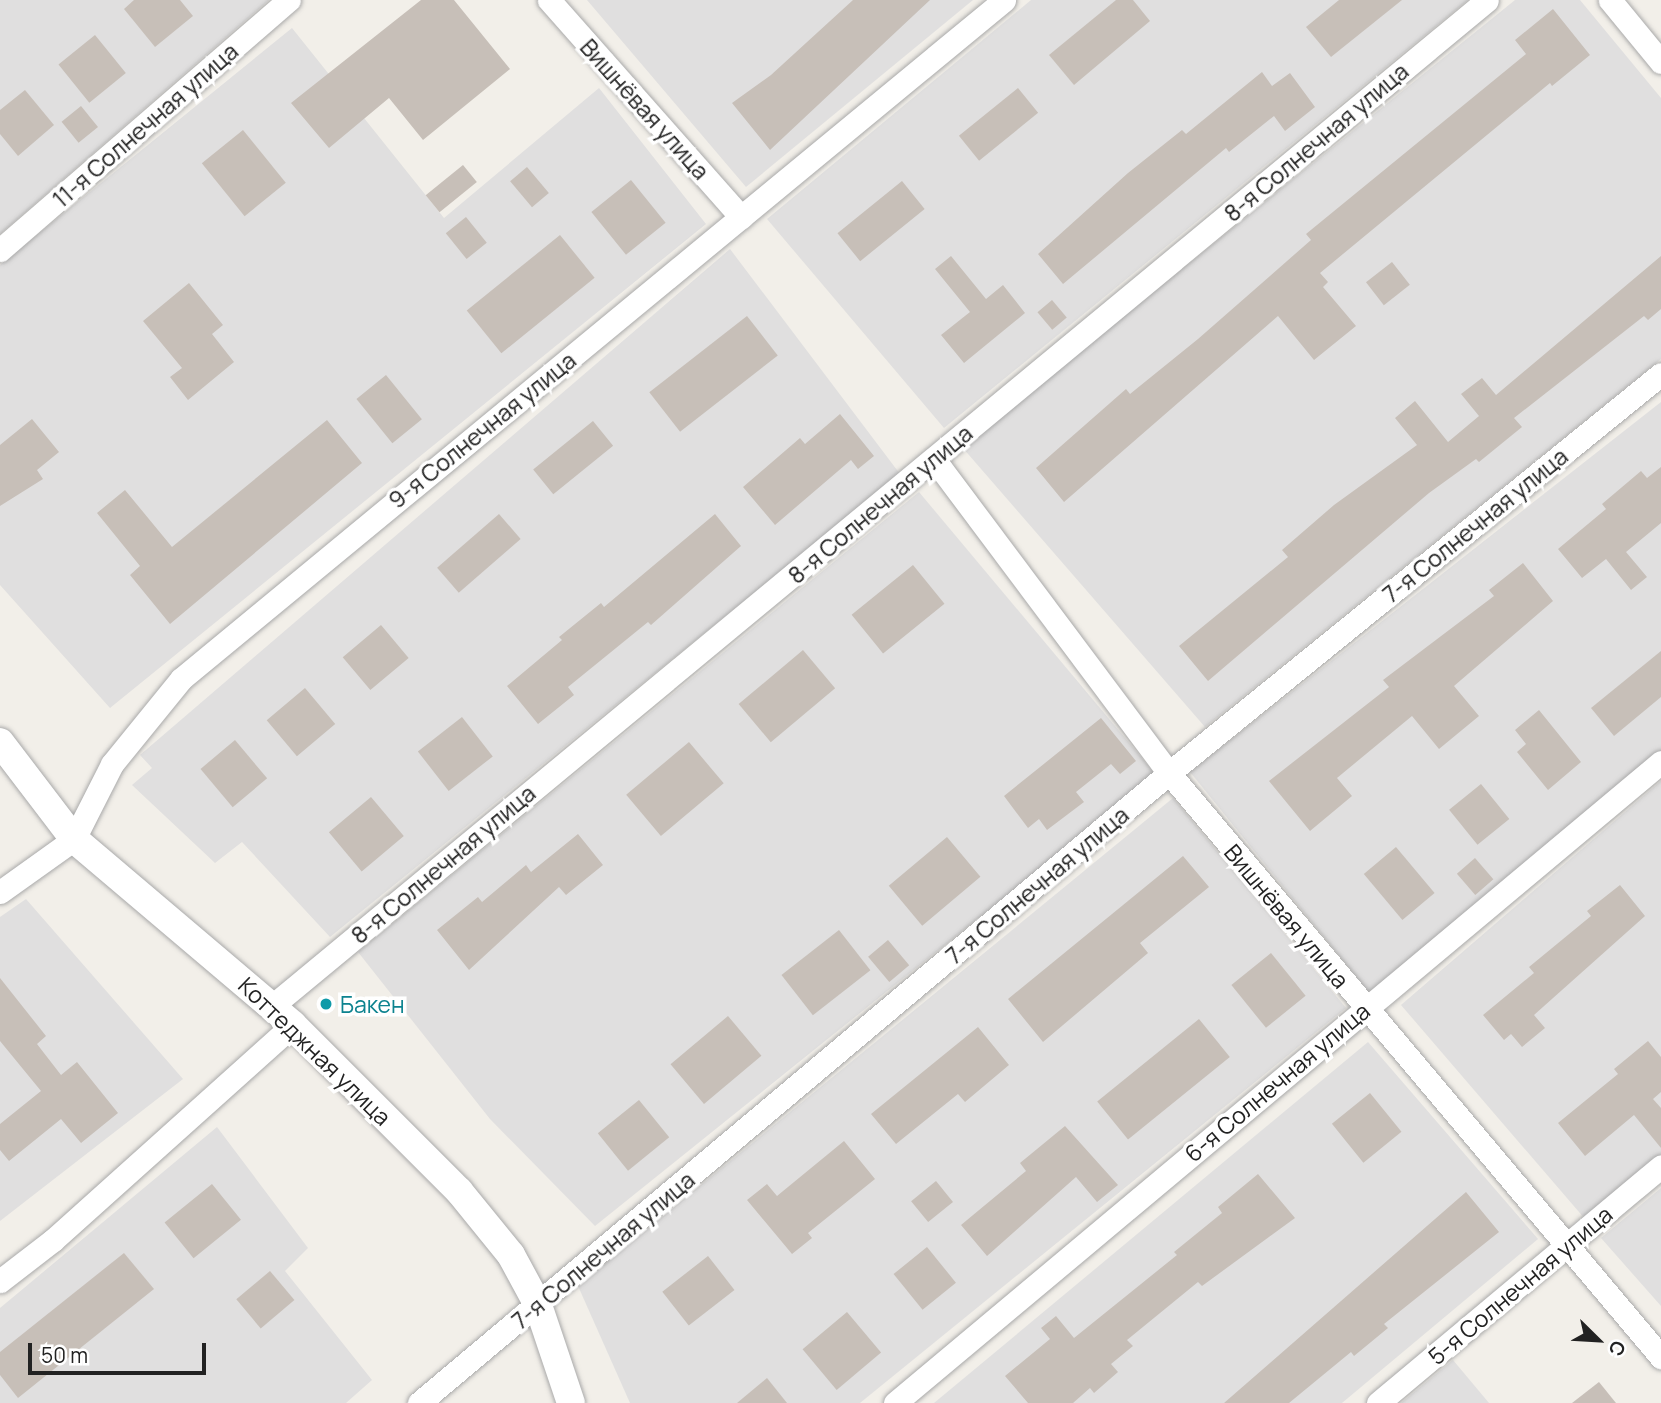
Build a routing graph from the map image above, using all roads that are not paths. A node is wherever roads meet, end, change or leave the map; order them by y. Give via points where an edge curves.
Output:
1 (289, 0) edge
2 (548, 0) edge
3 (1004, 0) edge
4 (1487, 0) edge
5 (1610, 0) edge
6 (1661, 62) edge
7 (741, 217) junction
8 (0, 250) edge
9 (1661, 374) edge
10 (934, 459) junction
11 (0, 742) edge
12 (1661, 762) edge
13 (1169, 774) junction
14 (74, 839) junction
15 (0, 892) edge
16 (271, 1006) junction
17 (1363, 1009) junction
18 (293, 1025) junction
19 (1661, 1166) edge
20 (1569, 1245) junction
21 (0, 1281) edge
22 (538, 1305) junction
23 (1661, 1357) edge
24 (419, 1403) edge
25 (571, 1403) edge
26 (895, 1403) edge
27 (1378, 1403) edge

1 - 8 street, 11-я Солнечная улица
2 - 7 street, Вишнёвая улица
3 - 7 street, 9-я Солнечная улица
4 - 10 street, 8-я Солнечная улица
5 - 6 street
7 - 14 street, 9-я Солнечная улица via 181,678 112,764
9 - 13 street, 7-я Солнечная улица
10 - 13 street, Вишнёвая улица
10 - 16 street, 8-я Солнечная улица
11 - 14 street, Коттеджная улица
12 - 17 street, 6-я Солнечная улица
13 - 17 street, Вишнёвая улица
13 - 22 street, 7-я Солнечная улица
14 - 15 street, 9-я Солнечная улица
14 - 16 street, Коттеджная улица
16 - 18 street, Коттеджная улица
17 - 20 street, Вишнёвая улица
17 - 26 street, 6-я Солнечная улица
18 - 21 street
18 - 22 street, Коттеджная улица via 459,1191 511,1255
19 - 20 street, 5-я Солнечная улица
20 - 23 street, Вишнёвая улица
20 - 27 street, 5-я Солнечная улица
22 - 24 street, 7-я Солнечная улица
22 - 25 street, Коттеджная улица

